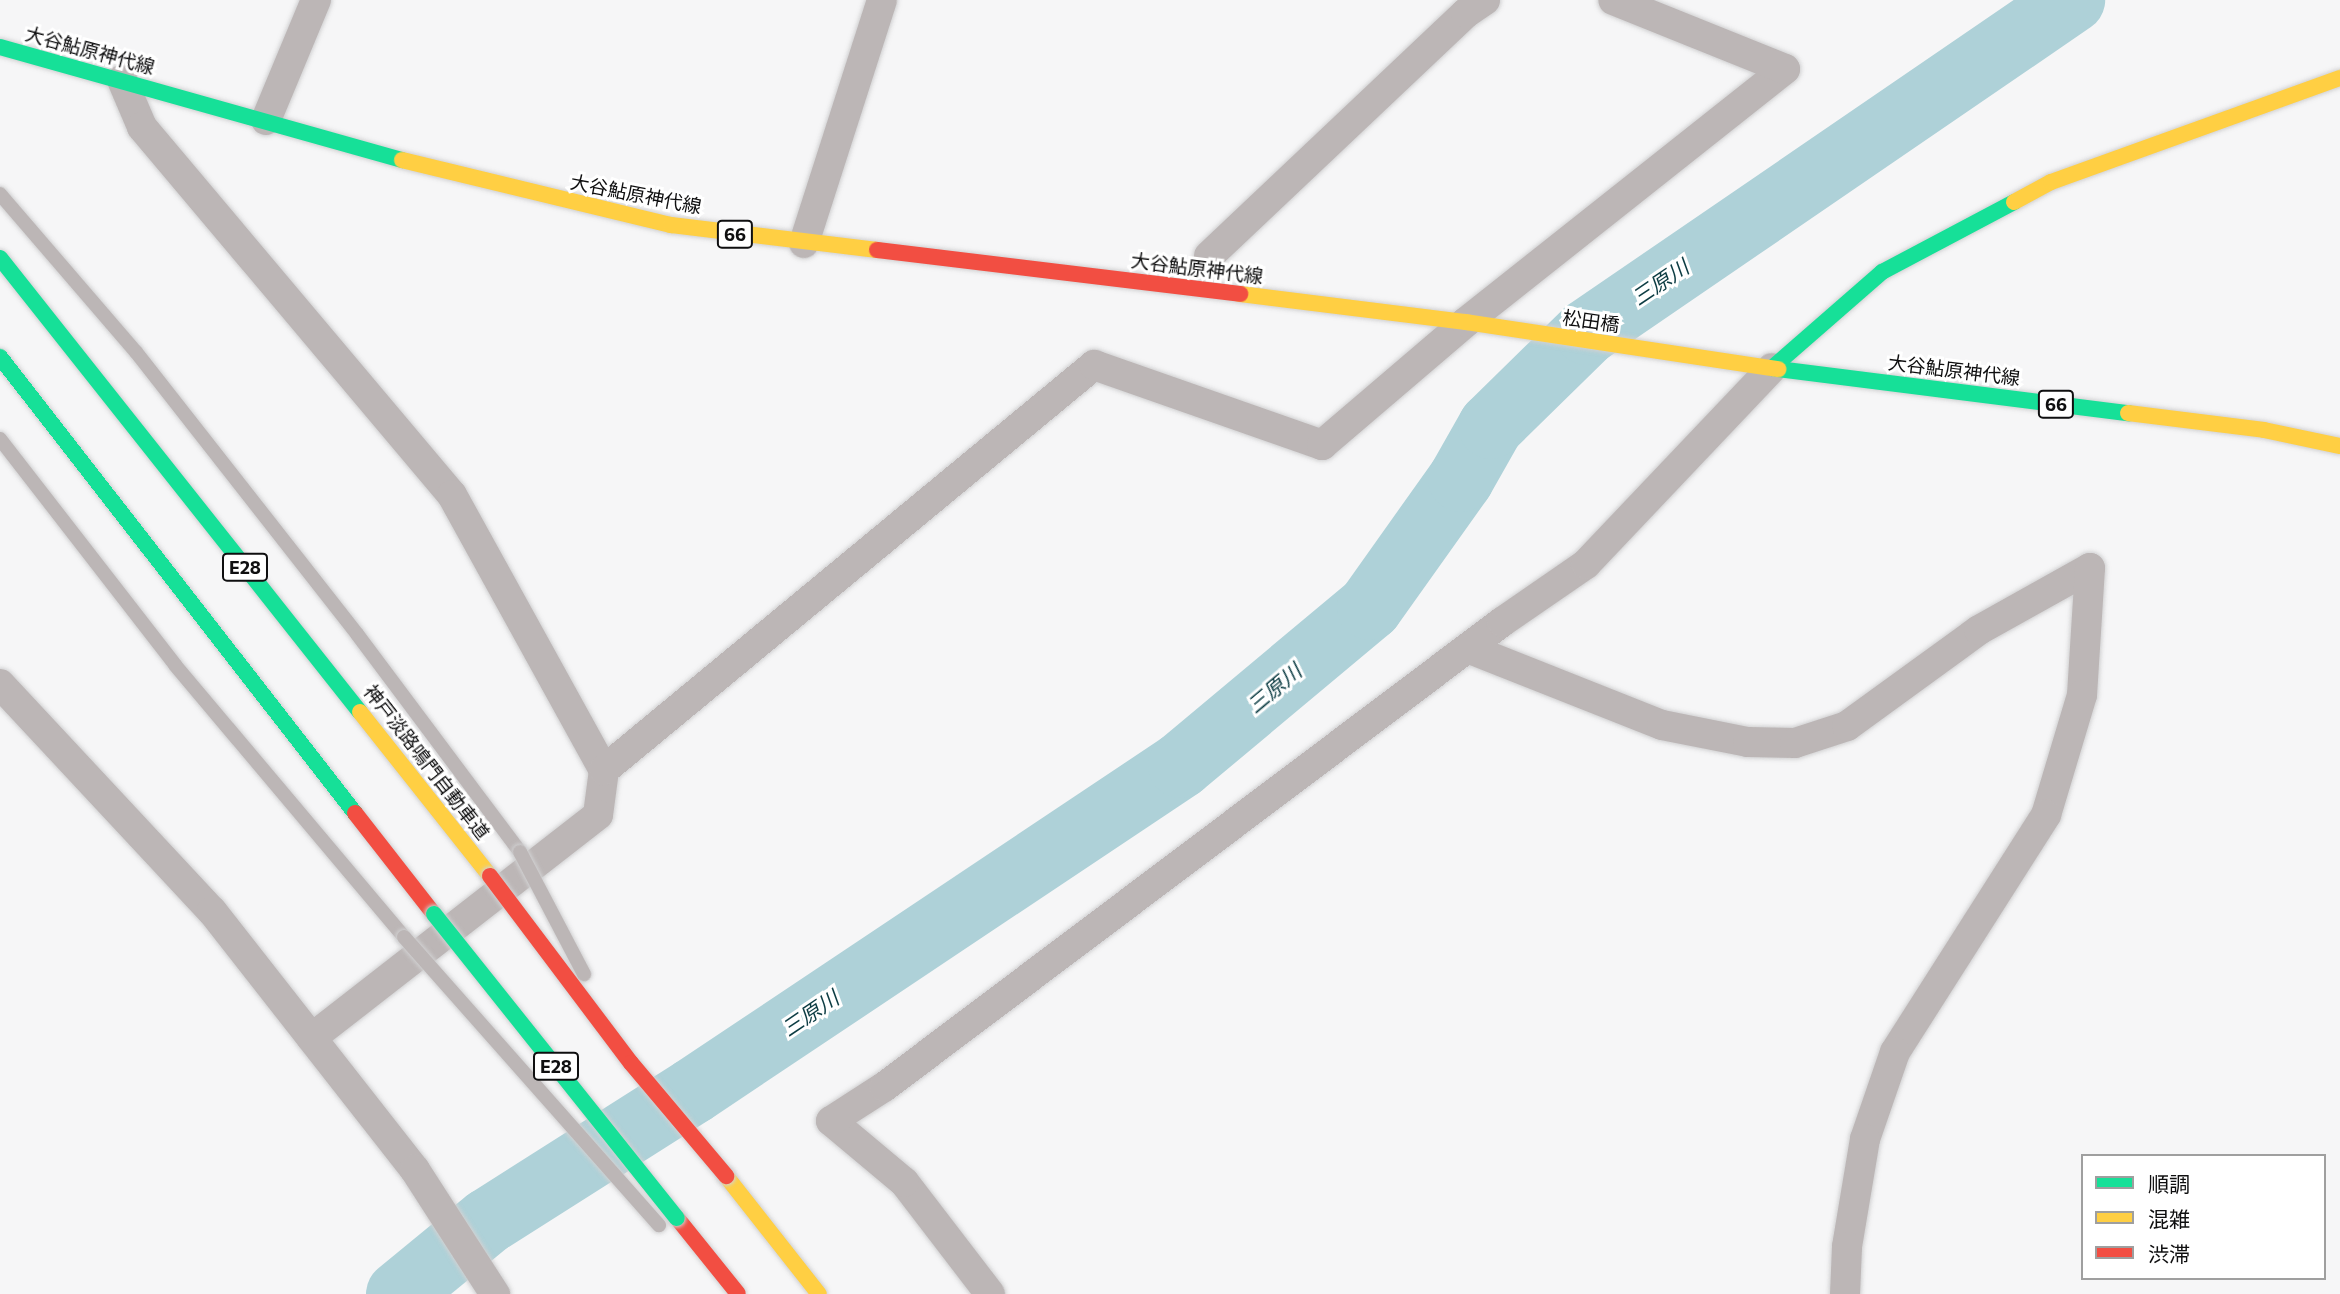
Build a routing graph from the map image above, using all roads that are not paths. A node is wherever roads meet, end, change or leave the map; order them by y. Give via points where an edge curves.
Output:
1 (316, 0) edge
2 (882, 0) edge
3 (1485, 0) edge
4 (1612, 0) edge
5 (0, 47) edge
6 (2340, 78) edge
7 (122, 80) junction
8 (266, 120) junction
9 (0, 194) edge
10 (804, 243) junction
11 (1209, 256) dead end
12 (0, 258) edge
13 (1477, 325) junction
14 (0, 357) edge
15 (1728, 363) joint
16 (1772, 368) junction
17 (0, 439) edge
18 (2340, 446) edge
19 (1469, 649) junction
20 (0, 684) edge
21 (604, 770) junction
22 (312, 1038) junction
23 (631, 1063) junction
24 (495, 1294) edge
25 (724, 1294) edge
26 (738, 1294) edge
27 (819, 1294) edge
28 (990, 1294) edge
29 (1845, 1294) edge

1 - 8 street
2 - 10 street
3 - 11 street
4 - 13 street via 1785,69
5 - 7 main road, 大谷鮎原神代線 / 66
6 - 16 main road via 2051,182 1881,272
7 - 8 main road, 大谷鮎原神代線 / 66
7 - 21 street via 142,127 452,495
8 - 10 main road, 大谷鮎原神代線 / 66 via 484,183 671,225
9 - 23 lane, bridge via 136,352 357,634 520,852
10 - 13 main road, 大谷鮎原神代線 / 66
12 - 23 main road, 神戸淡路鳴門自動車道 / E28, bridge via 490,876
13 - 15 main road, 松田橋 / 66
13 - 21 street via 1322,445 1094,365
14 - 26 main road, E28, bridge via 434,914
15 - 16 main road, 大谷鮎原神代線 / 66
16 - 18 main road, 大谷鮎原神代線 / 66 via 2264,430
16 - 19 street via 1586,564
17 - 25 lane, bridge via 175,666 404,937
19 - 28 street via 884,1087 831,1121 904,1182
19 - 29 street via 1662,725 1748,742 1795,743 1847,726 1979,630 2091,568 2082,695 2046,815 1895,1052 1865,1139 1847,1247
20 - 22 street via 212,911
21 - 22 street via 598,815
22 - 24 street via 415,1170
23 - 27 main road, 神戸淡路鳴門自動車道 / E28, bridge

